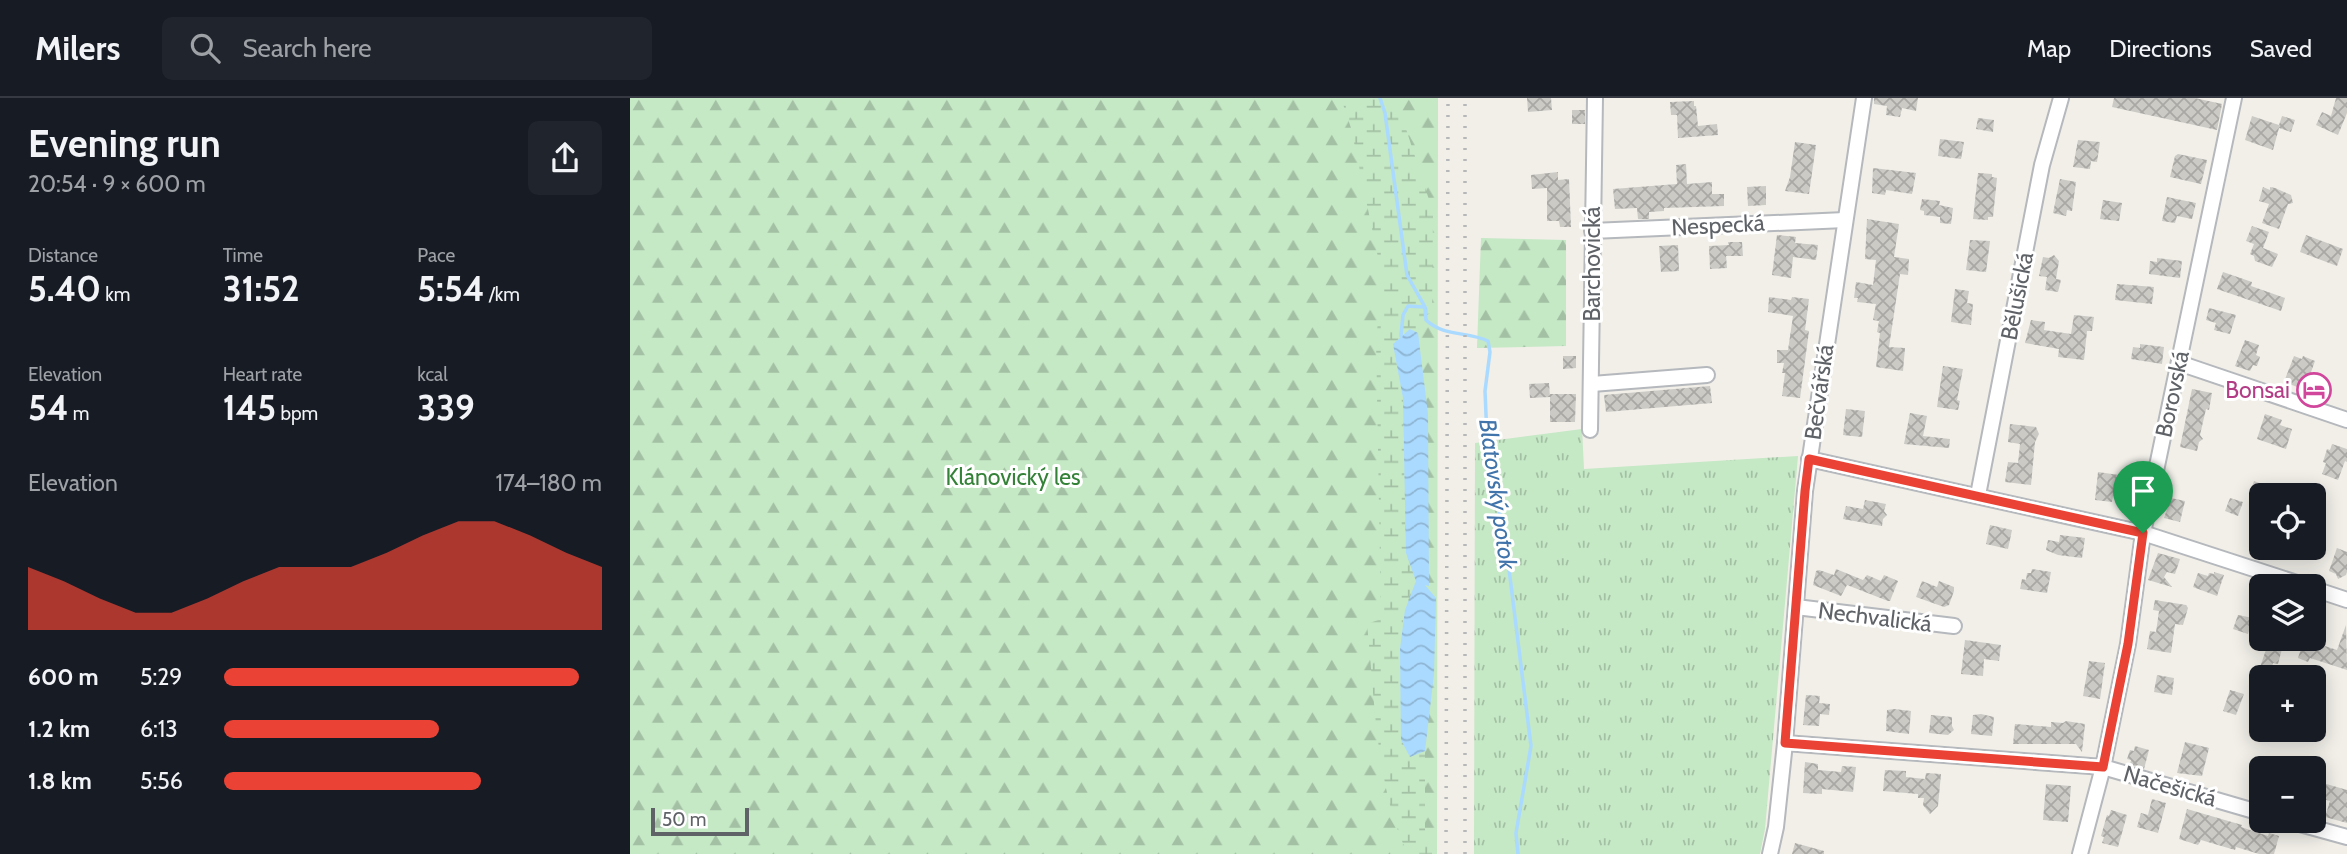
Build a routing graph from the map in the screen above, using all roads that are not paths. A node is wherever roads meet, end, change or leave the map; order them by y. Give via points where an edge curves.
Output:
1 (1595, 98) edge
2 (1864, 98) edge
3 (2061, 98) edge
4 (2235, 98) edge
5 (1845, 220) junction
6 (1592, 231) junction
7 (2179, 363) junction
8 (1707, 375) dead end
9 (1592, 384) junction
10 (2347, 420) edge
11 (1590, 430) dead end
12 (1809, 459) junction
13 (1978, 495) junction
14 (2143, 533) junction
15 (2269, 574) edge
16 (2326, 593) edge
17 (2347, 600) edge
18 (1796, 607) junction
19 (1954, 626) dead end
20 (1785, 743) junction
21 (2103, 767) junction
22 (2249, 810) edge
23 (2326, 832) edge
24 (2347, 838) edge
25 (1770, 854) edge
26 (2080, 854) edge

1 - 6 street, Barchovická
2 - 5 street, Bečvářská
3 - 13 street, Bělušická via 2042,165
4 - 7 street, Borovská
5 - 6 street, Nespecká
5 - 12 street, Bečvářská
6 - 9 street, Barchovická
7 - 10 street
7 - 14 street, Borovská
8 - 9 street
9 - 11 street, Barchovická
12 - 13 street
12 - 18 street, Bečvářská
13 - 14 street
14 - 15 street
14 - 21 street, Borovská via 2128,644
16 - 17 street
18 - 19 street, Nechvalická
18 - 20 street, Bečvářská
20 - 21 street, Načešická
20 - 25 street, Bečvářská
21 - 22 street, Načešická
21 - 26 street, Borovská
23 - 24 street

